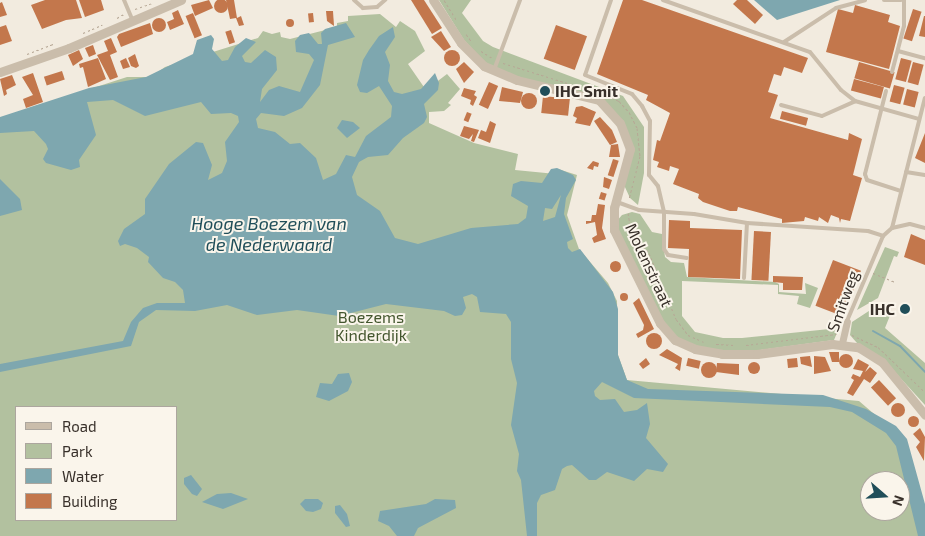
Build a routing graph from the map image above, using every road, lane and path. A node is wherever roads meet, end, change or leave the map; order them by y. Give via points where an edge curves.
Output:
1 (124, 0) edge
2 (181, 0) edge
3 (354, 0) edge
4 (385, 0) edge
5 (433, 0) edge
6 (444, 0) edge
7 (520, 0) edge
8 (611, 0) edge
9 (663, 0) edge
10 (865, 0) edge
11 (884, 0) edge
12 (902, 0) edge
13 (156, 2) dead end
14 (129, 11) junction
15 (112, 21) dead end
16 (133, 21) junction
17 (106, 24) dead end
18 (459, 24) dead end
19 (463, 31) dead end
20 (77, 35) dead end
21 (784, 42) junction
22 (55, 44) dead end
23 (475, 46) dead end
24 (480, 50) dead end
25 (898, 51) junction
26 (19, 56) dead end
27 (925, 58) edge
28 (498, 61) junction
29 (0, 72) edge
30 (493, 72) junction
31 (892, 72) dead end
32 (579, 86) dead end
33 (596, 91) dead end
34 (886, 91) dead end
35 (925, 98) edge
36 (855, 101) junction
37 (781, 105) dead end
38 (881, 108) junction
39 (924, 108) edge
40 (919, 119) junction
41 (906, 172) junction
42 (925, 175) edge
43 (902, 192) junction
44 (616, 202) junction
45 (628, 206) junction
46 (664, 212) junction
47 (747, 223) junction
48 (892, 228) junction
49 (925, 228) edge
50 (883, 236) junction
51 (687, 258) dead end
52 (878, 274) dead end
53 (744, 278) dead end
54 (896, 282) dead end
55 (847, 322) joint
56 (843, 339) junction
57 (704, 342) dead end
58 (714, 344) dead end
59 (925, 392) edge
60 (925, 415) edge

1 - 14 lane
2 - 16 street
3 - 4 lane via 363,8 377,7
5 - 30 street, Molenstraat via 473,57
6 - 18 path
7 - 28 lane
8 - 46 lane via 585,75 632,94 642,106 650,121 649,175 658,186
9 - 21 lane
10 - 21 lane via 836,8
11 - 12 lane
12 - 25 lane via 904,26
13 - 14 path
14 - 15 path
14 - 16 lane
16 - 29 street
17 - 20 path
19 - 23 path
21 - 36 lane via 810,52 841,90
22 - 26 path
24 - 28 path
25 - 27 lane
25 - 31 lane
28 - 30 lane
28 - 32 path
30 - 44 street, Molenstraat via 591,97 605,105 624,130 629,143 628,164
33 - 45 path, Molenstraat via 619,101 630,112 637,128 640,156
34 - 38 lane
35 - 39 lane
36 - 37 lane via 822,116
36 - 38 lane
38 - 40 lane
38 - 43 lane via 865,178
39 - 40 lane
40 - 41 lane
41 - 42 lane
41 - 43 lane
43 - 48 lane
44 - 45 lane
44 - 56 street, Molenstraat via 613,223 618,240 660,323 675,340 695,349 722,354
45 - 46 lane
45 - 57 path, Molenstraat via 631,230 649,253 676,320 688,336
46 - 47 lane
46 - 51 lane via 664,249 668,255
47 - 50 lane via 868,231
47 - 53 lane
48 - 49 lane via 910,224
48 - 50 lane
50 - 55 lane, Smitweg
52 - 54 path
55 - 56 street, Smitweg
56 - 58 path via 740,346
56 - 59 path via 864,338 878,347
56 - 60 street, Molenstraat via 882,362

